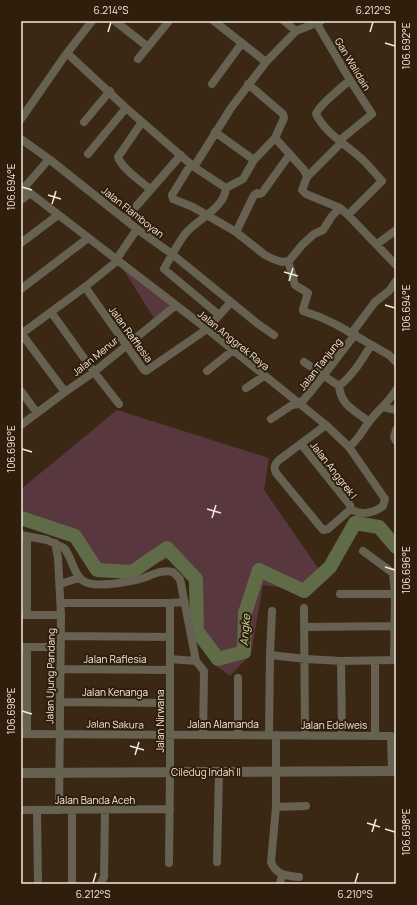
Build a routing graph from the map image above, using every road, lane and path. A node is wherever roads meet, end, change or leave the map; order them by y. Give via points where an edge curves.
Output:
1 (92, 21) edge
2 (114, 21) edge
3 (169, 21) edge
4 (214, 21) edge
5 (284, 21) edge
6 (319, 22) edge
7 (296, 31) junction
8 (242, 43) junction
9 (148, 47) junction
10 (67, 53) junction
11 (138, 59) dead end
12 (266, 62) junction
13 (350, 80) junction
14 (212, 84) dead end
15 (248, 84) junction
16 (110, 92) junction
17 (126, 108) junction
18 (22, 116) edge
19 (84, 122) dead end
20 (142, 122) junction
21 (215, 132) junction
22 (274, 138) junction
23 (21, 139) edge
24 (340, 142) junction
25 (88, 154) dead end
26 (290, 154) junction
27 (181, 155) junction
28 (49, 159) junction
29 (254, 160) junction
30 (192, 165) junction
31 (307, 177) junction
32 (226, 188) junction
33 (25, 189) edge
34 (150, 189) junction
35 (21, 200) edge
36 (340, 208) junction
37 (58, 215) junction
38 (348, 215) junction
39 (207, 216) junction
40 (125, 219) junction
41 (137, 229) junction
42 (396, 230) edge
43 (236, 232) junction
44 (88, 238) junction
45 (21, 243) edge
46 (377, 244) junction
47 (172, 254) junction
48 (116, 261) junction
49 (288, 262) junction
50 (396, 265) edge
51 (396, 281) edge
52 (85, 287) junction
53 (21, 289) edge
54 (231, 302) junction
55 (175, 306) junction
56 (51, 312) junction
57 (219, 315) junction
58 (207, 329) junction
59 (21, 333) edge
60 (274, 335) dead end
61 (355, 335) junction
62 (126, 345) junction
63 (371, 345) junction
64 (232, 351) junction
65 (304, 362) dead end
66 (396, 362) edge
67 (207, 371) dead end
68 (94, 372) junction
69 (324, 375) junction
70 (264, 376) junction
71 (339, 386) junction
72 (246, 388) dead end
73 (396, 390) edge
74 (21, 391) edge
75 (65, 392) junction
76 (119, 404) dead end
77 (300, 404) junction
78 (383, 407) junction
79 (396, 410) edge
80 (37, 413) junction
81 (271, 419) dead end
82 (369, 422) junction
83 (21, 425) edge
84 (326, 425) junction
85 (396, 430) edge
86 (396, 441) edge
87 (301, 444) junction
88 (349, 447) junction
89 (351, 509) junction
90 (24, 535) edge
91 (55, 543) junction
92 (363, 551) dead end
93 (79, 578) junction
94 (60, 584) junction
95 (340, 594) dead end
96 (395, 594) edge
97 (184, 602) junction
98 (61, 603) junction
99 (170, 603) junction
100 (304, 608) dead end
101 (272, 611) dead end
102 (24, 615) edge
103 (61, 615) junction
104 (395, 626) edge
105 (305, 627) junction
106 (61, 636) junction
107 (170, 637) junction
108 (24, 647) edge
109 (61, 647) junction
110 (270, 655) junction
111 (170, 659) junction
112 (306, 659) junction
113 (395, 660) edge
114 (196, 661) junction
115 (341, 661) junction
116 (375, 661) junction
117 (60, 669) junction
118 (170, 670) junction
119 (238, 678) dead end
120 (60, 702) junction
121 (170, 703) junction
122 (24, 734) edge
123 (60, 734) junction
124 (203, 734) junction
125 (238, 734) junction
126 (170, 735) junction
127 (273, 735) junction
128 (305, 735) junction
129 (342, 735) junction
130 (375, 735) junction
131 (394, 771) edge
132 (58, 772) junction
133 (170, 772) junction
134 (219, 772) junction
135 (276, 772) junction
136 (21, 773) edge
137 (306, 806) dead end
138 (276, 807) junction
139 (170, 809) junction
140 (21, 810) edge
141 (37, 810) junction
142 (59, 810) junction
143 (72, 810) junction
144 (105, 810) junction
145 (217, 862) dead end
146 (169, 863) dead end
147 (282, 875) junction
148 (299, 877) dead end
149 (38, 884) edge
150 (72, 884) edge
151 (100, 884) edge
152 (280, 884) edge

1 - 10 street
2 - 9 street
3 - 9 street
4 - 8 street
5 - 7 street
6 - 7 street
6 - 13 street, Gan Walidain
7 - 12 street
8 - 12 street
8 - 14 street
9 - 11 street
10 - 16 street
10 - 18 street
12 - 15 street
13 - 24 street, Gan Walidain via 372,114
13 - 24 street via 316,112 319,120
15 - 21 street
15 - 22 street via 284,116
16 - 17 street
16 - 19 street
17 - 20 street
17 - 25 street
20 - 27 street
20 - 34 street via 118,157 126,168
21 - 29 street
21 - 30 street
22 - 26 street
22 - 29 street
23 - 28 street, Jalan Flamboyan
24 - 31 street
24 - 38 street via 363,160 382,181
26 - 31 street
26 - 43 street via 262,193 254,195
27 - 30 street
27 - 34 street
28 - 33 street
28 - 40 street, Jalan Flamboyan
29 - 32 street via 243,179
30 - 32 street
30 - 39 street via 172,197
31 - 36 street via 302,190 304,192
32 - 39 street via 224,197
33 - 35 street
33 - 37 street, Jalan Anggrek Raya
34 - 40 street
36 - 38 street
36 - 49 street via 323,230 314,234
37 - 44 street, Jalan Anggrek Raya
37 - 45 street
38 - 46 street
39 - 43 street
39 - 47 street via 186,233
40 - 41 street, Jalan Flamboyan
41 - 47 street, Jalan Flamboyan
41 - 48 street
42 - 46 street
43 - 49 street via 265,255
44 - 48 street, Jalan Anggrek Raya
44 - 53 street
46 - 50 street
47 - 54 street, Jalan Flamboyan
47 - 57 street via 164,269
48 - 52 street
48 - 55 street, Jalan Anggrek Raya
49 - 61 street via 295,284 308,293 303,311 320,316
51 - 61 street, Jalan Tanjung via 389,291 375,302 354,330
52 - 56 street
52 - 62 street, Jalan Rafflesia
54 - 57 street
54 - 60 street, Jalan Flamboyan
55 - 58 street, Jalan Anggrek Raya
55 - 62 street, Jalan Menur
56 - 59 street
56 - 68 street
57 - 58 street
58 - 62 street, Jalan Rafflesia via 147,371
58 - 64 street, Jalan Anggrek Raya
59 - 75 street
61 - 63 street
61 - 69 street, Jalan Tanjung
62 - 68 street, Jalan Menur
63 - 66 street
63 - 71 street via 359,365
64 - 67 street
64 - 70 street, Jalan Anggrek Raya
65 - 69 street
68 - 75 street, Jalan Menur
68 - 76 street
69 - 71 street
69 - 77 street, Jalan Tanjung
70 - 72 street
70 - 77 street, Jalan Anggrek Raya
71 - 82 street via 343,401
73 - 78 street
74 - 80 street
75 - 80 street, Jalan Menur
77 - 81 street via 292,405
77 - 84 street, Jalan Anggrek Raya
78 - 79 street
78 - 82 street
80 - 83 street, Jalan Menur
82 - 88 street
84 - 87 street
84 - 88 street, Jalan Anggrek Raya
85 - 86 street
87 - 89 street, Jalan Anggrek I
87 - 89 street via 277,462 274,467 276,473 323,530 328,529
88 - 89 street, Jalan Anggrek Raya via 385,499 383,506 373,512 358,512
90 - 91 street
90 - 102 street
91 - 93 street via 66,550
91 - 94 street, Jalan Ujung Pandang
92 - 96 street via 393,572
93 - 94 street
93 - 97 street via 88,584 114,584 164,571 173,572 180,579
94 - 98 street, Jalan Ujung Pandang
95 - 96 street
96 - 104 street
97 - 99 street
97 - 114 street
98 - 99 street
98 - 103 street, Jalan Ujung Pandang
99 - 107 street, Jalan Nirwana
100 - 105 street
101 - 110 street
102 - 103 street
103 - 106 street, Jalan Ujung Pandang
104 - 105 street
104 - 113 street
105 - 112 street
106 - 107 street
106 - 109 street, Jalan Ujung Pandang
107 - 111 street, Jalan Nirwana
108 - 109 street
108 - 122 street
109 - 117 street, Jalan Ujung Pandang
110 - 112 street
110 - 127 street
111 - 114 street
111 - 118 street, Jalan Nirwana
112 - 115 street
112 - 128 street
113 - 116 street
114 - 124 street via 204,671
115 - 116 street
115 - 129 street
116 - 130 street
117 - 118 street, Jalan Raflesia
117 - 120 street, Jalan Ujung Pandang
118 - 121 street, Jalan Nirwana
119 - 125 street
120 - 121 street, Jalan Kenanga
120 - 123 street, Jalan Ujung Pandang
121 - 126 street, Jalan Nirwana
122 - 123 street, Jalan Sakura
123 - 126 street, Jalan Sakura
123 - 132 street, Jalan Ujung Pandang
124 - 125 street, Jalan Alamanda
124 - 126 street, Jalan Alamanda
125 - 127 street, Jalan Alamanda
126 - 133 street, Jalan Nirwana
127 - 128 street, Jalan Edelweis
127 - 135 street
128 - 129 street, Jalan Edelweis
129 - 130 street, Jalan Edelweis
130 - 131 street, Jalan Edelweis via 391,736
131 - 135 street, Ciledug Indah II
132 - 133 street, Ciledug Indah II
132 - 136 street, Ciledug Indah II
132 - 142 street, Jalan Ujung Pandang
133 - 134 street, Ciledug Indah II
133 - 139 street, Jalan Nirwana
134 - 135 street, Ciledug Indah II
134 - 145 street
135 - 138 street
137 - 138 street
138 - 147 street via 272,865
139 - 144 street, Jalan Banda Aceh
139 - 146 street, Jalan Nirwana
140 - 141 street, Jalan Banda Aceh
141 - 142 street, Jalan Banda Aceh
141 - 149 street
142 - 143 street, Jalan Banda Aceh
143 - 144 street, Jalan Banda Aceh
143 - 150 street
144 - 151 street via 104,877
147 - 148 street
147 - 152 street

